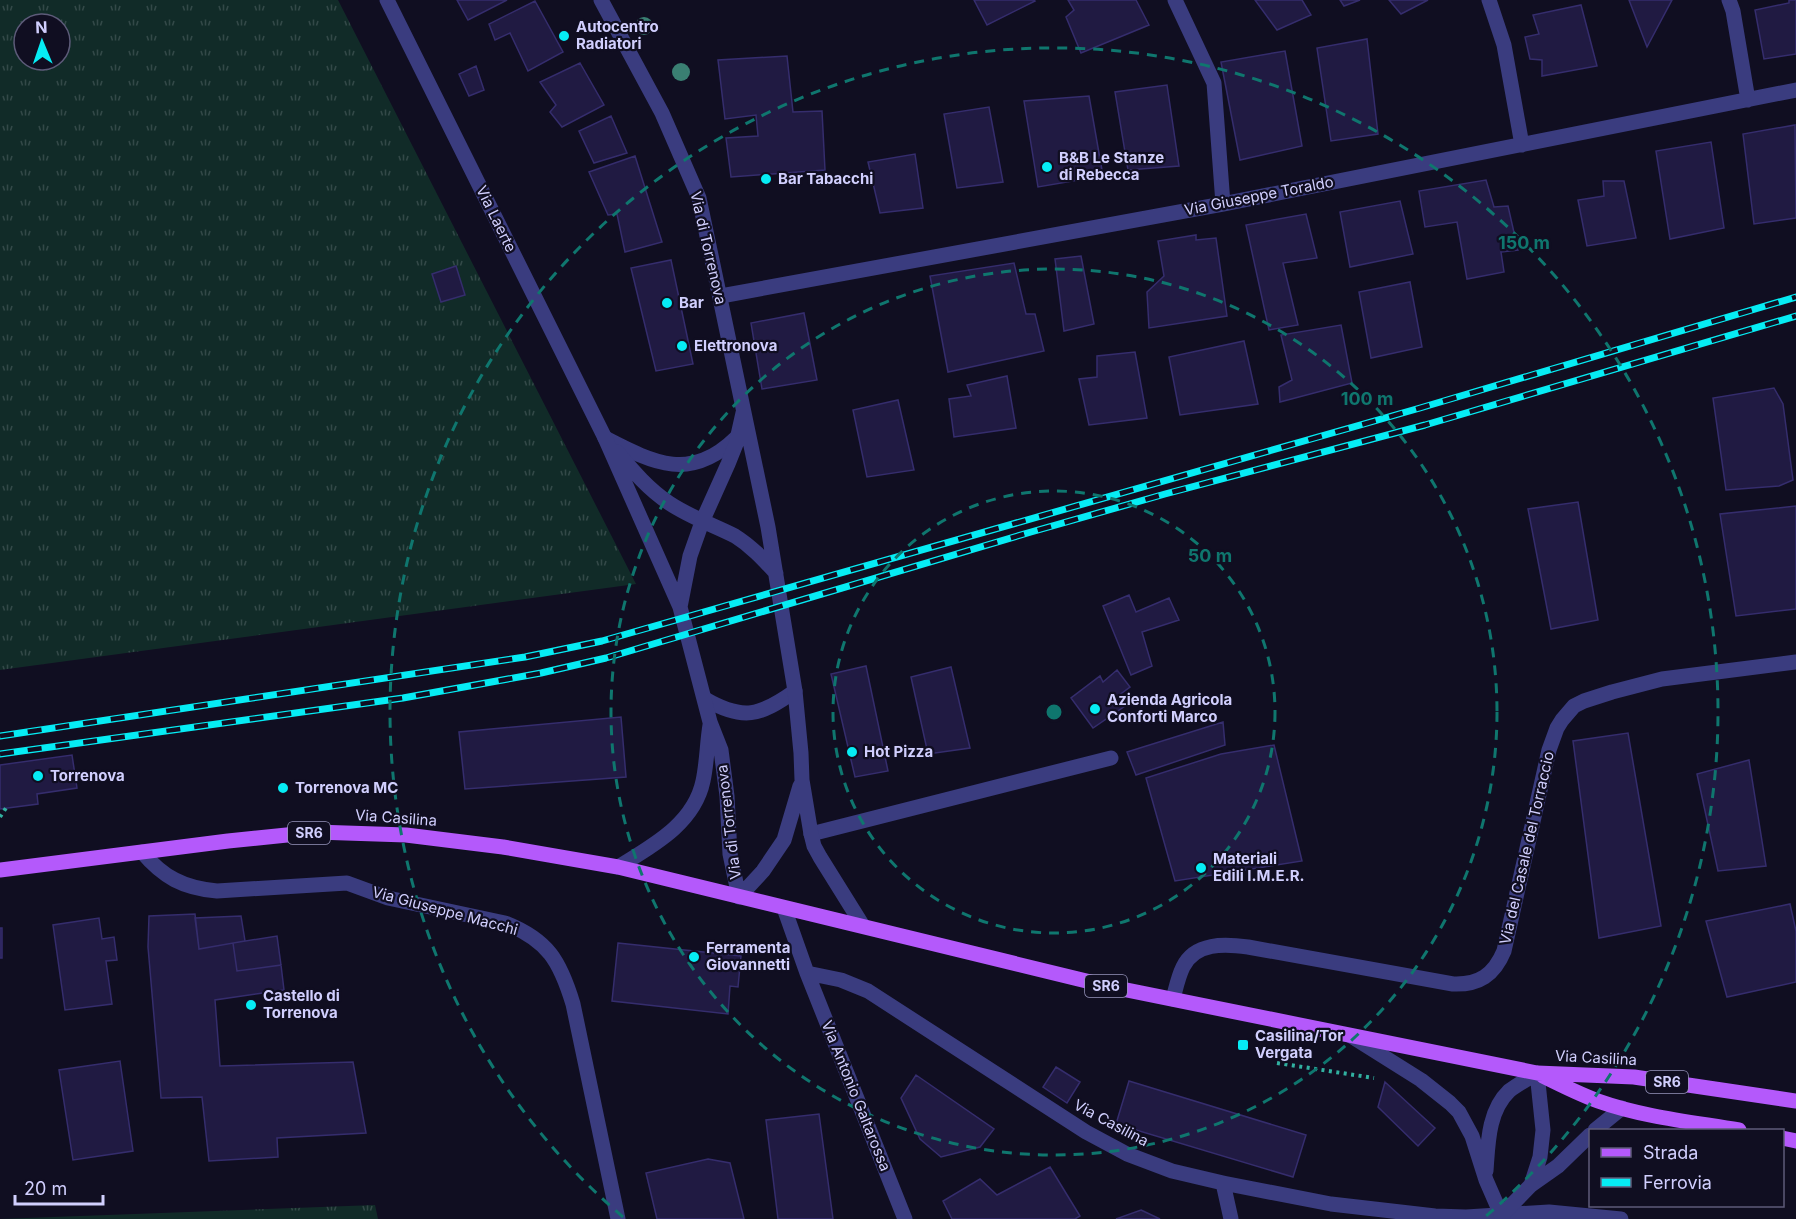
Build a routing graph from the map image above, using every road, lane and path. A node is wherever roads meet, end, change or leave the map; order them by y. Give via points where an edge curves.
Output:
1 (387, 0) edge
2 (601, 0) edge
3 (1175, 0) edge
4 (1489, 0) edge
5 (1729, 0) edge
6 (1796, 90) edge
7 (1748, 100) junction
8 (1522, 145) junction
9 (1223, 204) junction
10 (721, 296) junction
11 (744, 407) junction
12 (737, 437) junction
13 (605, 438) junction
14 (702, 522) junction
15 (776, 573) junction
16 (680, 607) junction
17 (1796, 662) edge
18 (795, 691) junction
19 (705, 699) junction
20 (710, 722) junction
21 (1111, 758) dead end
22 (802, 780) junction
23 (6, 808) dead end
24 (0, 817) edge
25 (812, 834) junction
26 (142, 852) junction
27 (618, 867) junction
28 (0, 870) edge
29 (739, 897) junction
30 (784, 908) junction
31 (863, 926) junction
32 (807, 973) junction
33 (1173, 999) junction
34 (1351, 1036) junction
35 (1277, 1063) dead end
36 (1538, 1073) junction
37 (1380, 1080) dead end
38 (1796, 1101) edge
39 (1622, 1108) junction
40 (1597, 1129) edge
41 (1727, 1129) edge
42 (1589, 1136) edge
43 (1486, 1180) junction
44 (1223, 1183) junction
45 (1532, 1185) junction
46 (1502, 1217) edge
47 (618, 1219) edge
48 (905, 1219) edge
49 (1231, 1219) edge
50 (1621, 1219) edge

1 - 13 street, Via Laerte
2 - 10 street, Via di Torrenova via 662,113 699,198
3 - 9 street via 1214,83
4 - 8 street via 1504,45
5 - 7 street
6 - 7 street, Via Giuseppe Toraldo
7 - 8 street, Via Giuseppe Toraldo
8 - 9 street, Via Giuseppe Toraldo
9 - 10 street, Via Giuseppe Toraldo
10 - 11 street, Via di Torrenova
11 - 12 street, Via di Torrenova
11 - 15 street, Via di Torrenova
12 - 13 street via 714,456 677,464 651,460
12 - 14 street, Via di Torrenova
13 - 14 street via 644,484
13 - 16 street
14 - 15 street via 736,537
14 - 16 street, Via di Torrenova via 690,556
15 - 18 street, Via di Torrenova
16 - 19 street, Via di Torrenova
17 - 33 street, Via del Casale del Torraccio via 1662,679 1584,701 1568,711 1549,750 1504,951 1494,970 1484,978 1453,984 1219,945 1200,950 1185,964
18 - 19 street via 772,706 753,712 731,712
18 - 22 street, Via di Torrenova
19 - 20 street, Via di Torrenova
20 - 27 street, Via di Torrenova via 703,780 690,812 662,839
20 - 29 street, Via di Torrenova via 721,750 730,854
21 - 25 street
22 - 25 street, Via di Torrenova
22 - 29 street, Via di Torrenova via 784,840 763,872
23 - 24 path
25 - 31 street, Via di Torrenova via 814,846
26 - 27 main road, Via Casilina / SR6 via 316,832 377,833 503,847
26 - 28 main road, Via Casilina / SR6
26 - 47 street, Via Giuseppe Macchi via 160,872 195,888 217,891 346,883 388,898 506,923 543,944 563,974 573,1004
27 - 29 main road, Via Casilina / SR6
29 - 30 main road, Via Casilina / SR6
30 - 31 main road, Via Casilina / SR6
30 - 32 street
31 - 33 main road, Via Casilina / SR6
32 - 44 street, Via Casilina via 868,991 1071,1124 1121,1151 1172,1171
32 - 48 street, Via Antonio Galtarossa
33 - 34 main road, Via Casilina / SR6
34 - 36 main road, Via Casilina / SR6
34 - 43 street via 1450,1102 1472,1136
35 - 37 path
36 - 38 main road, Via Casilina / SR6 via 1634,1077
36 - 39 main road, Via Casilina / SR6 via 1578,1093
36 - 43 street via 1509,1091 1497,1108 1488,1146
36 - 45 street via 1543,1130
39 - 40 street
39 - 41 main road, Via Casilina / SR6
42 - 45 street
43 - 46 street
44 - 46 street, Via Casilina via 1331,1204 1435,1216
44 - 49 street
45 - 46 street
46 - 50 street, Via Casilina via 1549,1212

